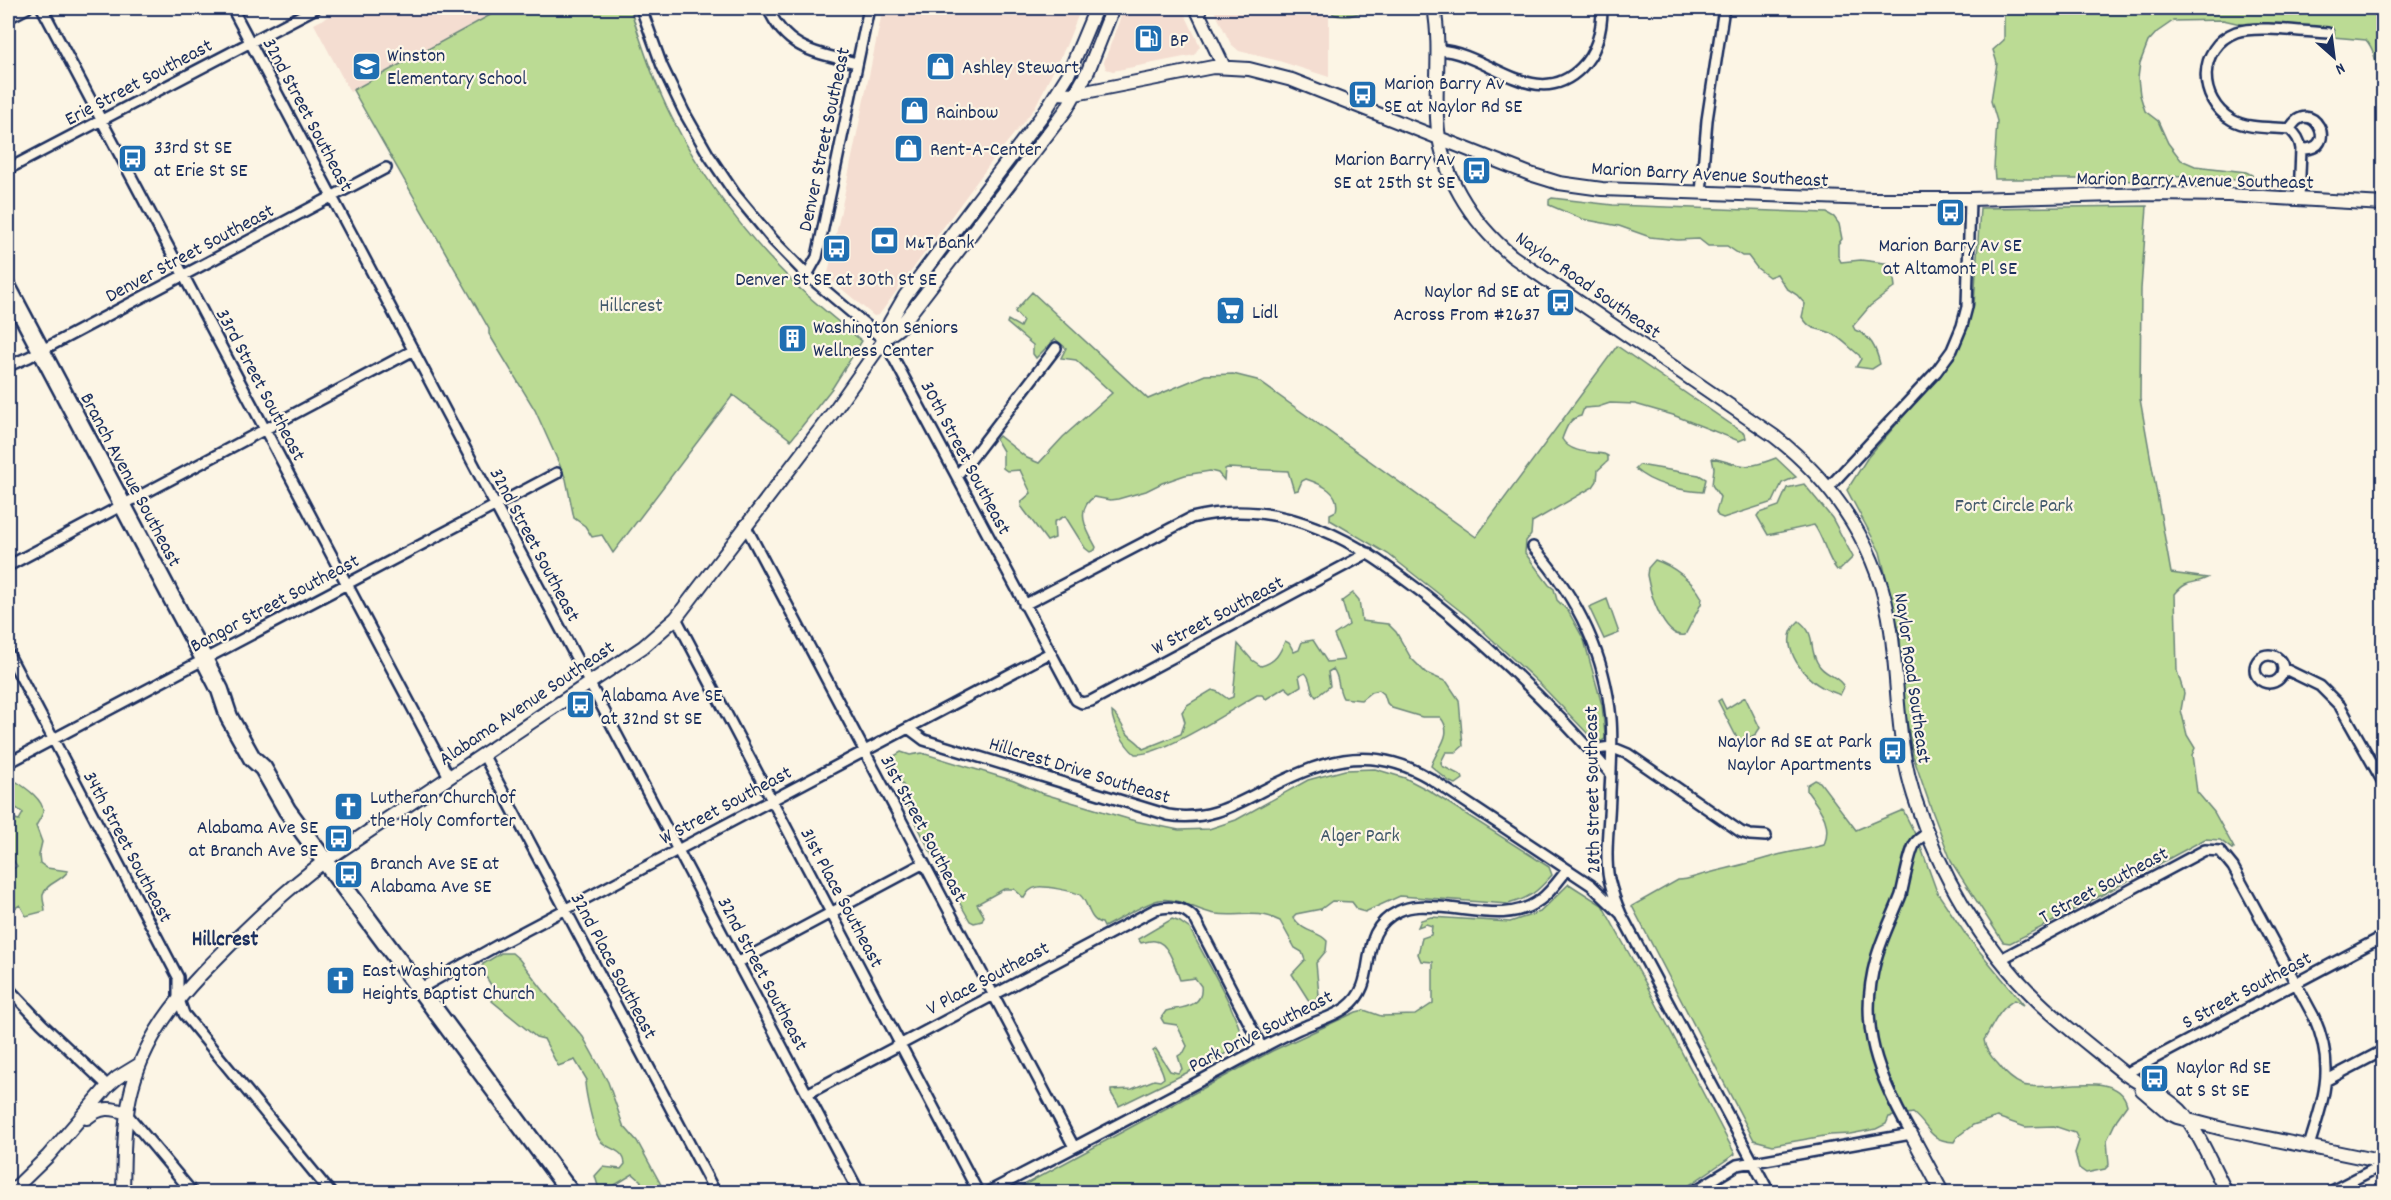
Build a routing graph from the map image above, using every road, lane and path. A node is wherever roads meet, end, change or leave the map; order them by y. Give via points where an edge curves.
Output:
1 (27, 8) edge
2 (42, 8) edge
3 (232, 8) edge
4 (316, 8) edge
5 (641, 8) edge
6 (768, 8) edge
7 (869, 8) edge
8 (1096, 8) edge
9 (1113, 8) edge
10 (1196, 8) edge
11 (1434, 8) edge
12 (1602, 8) edge
13 (1724, 8) edge
14 (8, 18) edge
15 (2328, 33) dead end
16 (250, 42) junction
17 (1439, 50) junction
18 (857, 63) junction
19 (1224, 67) junction
20 (1058, 93) junction
21 (1075, 94) junction
22 (102, 120) junction
23 (2290, 129) junction
24 (1439, 138) junction
25 (2301, 149) junction
26 (386, 168) dead end
27 (8, 169) edge
28 (1701, 193) junction
29 (332, 196) junction
30 (1970, 199) junction
31 (2299, 199) junction
32 (2384, 204) edge
33 (184, 275) junction
34 (807, 275) junction
35 (8, 288) edge
36 (884, 340) junction
37 (1056, 348) dead end
38 (41, 350) junction
39 (414, 350) junction
40 (8, 366) edge
41 (265, 429) junction
42 (557, 473) dead end
43 (957, 475) junction
44 (1828, 487) junction
45 (122, 505) junction
46 (495, 505) junction
47 (745, 525) junction
48 (1533, 548) dead end
49 (1368, 553) junction
50 (8, 566) edge
51 (347, 584) junction
52 (1024, 604) junction
53 (676, 618) junction
54 (8, 653) edge
55 (1050, 653) junction
56 (204, 659) junction
57 (2283, 668) dead end
58 (590, 683) junction
59 (1082, 703) joint
60 (908, 728) junction
61 (52, 740) junction
62 (1611, 747) junction
63 (1590, 750) junction
64 (864, 751) junction
65 (483, 754) junction
66 (8, 763) edge
67 (1611, 774) junction
68 (449, 777) junction
69 (2384, 784) edge
70 (771, 800) junction
71 (1927, 833) junction
72 (1766, 836) dead end
73 (678, 850) junction
74 (325, 861) junction
75 (924, 864) junction
76 (1608, 866) junction
77 (1567, 870) junction
78 (1592, 885) junction
79 (565, 909) junction
80 (831, 913) junction
81 (1621, 914) junction
82 (2384, 936) edge
83 (2001, 959) junction
84 (737, 963) junction
85 (2295, 983) junction
86 (8, 988) edge
87 (419, 989) junction
88 (993, 994) junction
89 (178, 997) junction
90 (900, 1044) junction
91 (1262, 1048) junction
92 (2384, 1050) edge
93 (140, 1064) junction
94 (2126, 1074) junction
95 (2327, 1080) junction
96 (108, 1086) junction
97 (807, 1094) junction
98 (126, 1113) junction
99 (2187, 1119) junction
100 (67, 1134) junction
101 (1911, 1134) junction
102 (2309, 1146) junction
103 (1074, 1148) junction
104 (1753, 1161) junction
105 (2384, 1163) edge
106 (11, 1192) edge
107 (123, 1192) edge
108 (192, 1192) edge
109 (330, 1192) edge
110 (570, 1192) edge
111 (715, 1192) edge
112 (859, 1192) edge
113 (978, 1192) edge
114 (988, 1192) edge
115 (1692, 1192) edge
116 (1769, 1192) edge
117 (1942, 1192) edge
118 (2226, 1192) edge
119 (2330, 1192) edge

1 - 14 street
2 - 22 street, 33rd Street Southeast
3 - 16 street, 32nd Street Southeast
4 - 16 street, Erie Street Southeast
5 - 34 street, 30th Street Southeast via 669,82 708,154 754,218
6 - 18 street via 778,27 797,45
7 - 18 street, Denver Street Southeast
8 - 20 main road, Alabama Avenue Southeast
9 - 21 main road, Alabama Avenue Southeast
10 - 19 main road
11 - 17 main road, Naylor Road Southeast
12 - 17 street via 1590,56 1578,70 1556,83 1526,83 1471,56
13 - 28 street via 1707,120
15 - 23 street via 2236,32 2210,56 2205,69 2208,90 2223,114 2246,125
16 - 22 street, Erie Street Southeast
16 - 29 street, 32nd Street Southeast
17 - 24 main road, Naylor Road Southeast
18 - 34 street, Denver Street Southeast via 817,256
19 - 21 main road, Marion Barry Avenue Southeast via 1200,68
19 - 24 main road, Marion Barry Avenue Southeast via 1292,80
20 - 21 main road, Marion Barry Avenue Southeast
20 - 36 main road, Alabama Avenue Southeast via 905,296
21 - 36 main road, Alabama Avenue Southeast via 899,328
22 - 27 street, Erie Street Southeast
22 - 33 street, 33rd Street Southeast
23 - 25 street
23 - 25 street via 2294,122 2307,117 2320,126 2320,140 2308,150
24 - 28 main road, Marion Barry Avenue Southeast via 1559,183
24 - 44 main road, Naylor Road Southeast via 1463,200 1499,245 1767,431
25 - 31 street
26 - 29 street, Denver Street Southeast
28 - 30 main road, Marion Barry Avenue Southeast
29 - 33 street, Denver Street Southeast
29 - 39 street, 32nd Street Southeast
30 - 31 main road, Marion Barry Avenue Southeast via 2154,194
30 - 44 street via 1967,307 1952,350
31 - 32 main road, Marion Barry Avenue Southeast
33 - 38 street, Denver Street Southeast
33 - 41 street, 33rd Street Southeast
34 - 36 street, 30th Street Southeast
35 - 38 highway, Branch Avenue Southeast
36 - 43 street, 30th Street Southeast
36 - 47 main road, Alabama Avenue Southeast
37 - 43 street
38 - 40 street, Denver Street Southeast
38 - 45 highway, Branch Avenue Southeast
39 - 41 street
39 - 46 street, 32nd Street Southeast
41 - 45 street
41 - 51 street, 33rd Street Southeast
42 - 46 street, Bangor Street Southeast
43 - 52 street, 30th Street Southeast
44 - 71 main road, Naylor Road Southeast via 1858,532 1882,588 1891,631 1902,745
45 - 50 street
45 - 56 highway, Branch Avenue Southeast
46 - 51 street, Bangor Street Southeast
46 - 58 street, 32nd Street Southeast
47 - 53 main road, Alabama Avenue Southeast
47 - 64 street, 31st Street Southeast
48 - 62 street, 28th Street Southeast via 1567,590 1590,634 1609,700
49 - 52 street via 1338,536 1293,520 1250,512 1212,514 1174,525
49 - 59 street, W Street Southeast
49 - 63 street via 1489,649
51 - 56 street, Bangor Street Southeast
51 - 68 street, 33rd Street Southeast
52 - 55 street, 30th Street Southeast
53 - 58 main road, Alabama Avenue Southeast via 643,647
53 - 70 street, 31st Place Southeast
54 - 61 street, 34th Street Southeast
55 - 59 street, 30th Street Southeast via 1073,697
55 - 60 street, W Street Southeast
56 - 61 street, Bangor Street Southeast
56 - 74 highway, Branch Avenue Southeast via 220,690 236,707 287,810
57 - 69 street via 2311,680 2334,698
58 - 65 main road, Alabama Avenue Southeast
58 - 73 street, 32nd Street Southeast
60 - 64 street, W Street Southeast
60 - 77 street, Hillcrest Drive Southeast via 924,740 1181,817 1227,809 1320,764 1349,759 1385,761 1425,776
61 - 66 street, Bangor Street Southeast
61 - 89 street, 34th Street Southeast via 178,977
62 - 63 street
62 - 67 street, 28th Street Southeast
62 - 72 street via 1628,754 1741,832
63 - 67 street
64 - 70 street, W Street Southeast
64 - 75 street, 31st Street Southeast
65 - 68 main road, Alabama Avenue Southeast
65 - 79 street, 32nd Place Southeast
67 - 76 street, 28th Street Southeast
68 - 74 main road, Alabama Avenue Southeast
70 - 73 street, W Street Southeast
70 - 80 street, 31st Place Southeast
71 - 83 main road, Naylor Road Southeast via 1959,899
71 - 101 street via 1916,842 1876,960 1869,998 1870,1032 1879,1070
73 - 79 street, W Street Southeast
73 - 84 street, 32nd Street Southeast
74 - 87 highway, Branch Avenue Southeast
74 - 89 main road, Alabama Avenue Southeast via 278,898
75 - 80 street
75 - 88 street, 31st Street Southeast
76 - 78 street via 1604,879
76 - 81 street, 28th Street Southeast
77 - 78 street, Hillcrest Drive Southeast
77 - 91 street, Park Drive Southeast via 1542,899 1516,911 1423,906 1396,913 1375,933 1365,980 1352,1002
78 - 81 street, Hillcrest Drive Southeast
79 - 87 street, W Street Southeast
79 - 111 street, 32nd Place Southeast
80 - 84 street
80 - 90 street, 31st Place Southeast
81 - 104 street, 28th Street Southeast
82 - 85 street, S Street Southeast
83 - 85 street, T Street Southeast via 2205,850 2214,849 2233,867
83 - 94 main road, Naylor Road Southeast via 2039,1002
84 - 97 street, 32nd Street Southeast
85 - 94 street, S Street Southeast
85 - 95 street via 2320,1032
86 - 96 street
87 - 110 highway, Branch Avenue Southeast
88 - 90 street, V Place Southeast
88 - 91 street, V Place Southeast via 1156,909 1173,907 1194,917
88 - 103 street, 31st Street Southeast
89 - 93 main road, Alabama Avenue Southeast via 149,1042
89 - 109 street, 34th Street Southeast via 184,1014
90 - 97 street, V Place Southeast
90 - 113 street, 31st Place Southeast
91 - 103 street, Park Drive Southeast
92 - 95 street
93 - 96 main road
93 - 98 main road, Alabama Avenue Southeast
94 - 99 main road, Naylor Road Southeast via 2141,1083 2142,1090 2169,1113
95 - 102 street
96 - 100 main road
97 - 112 street, 32nd Street Southeast
98 - 100 main road via 115,1108 94,1112
98 - 107 main road, Alabama Avenue Southeast
98 - 108 street
99 - 102 main road, Naylor Road Southeast
99 - 118 main road
100 - 106 main road
101 - 104 street
101 - 117 main road
102 - 105 main road, Naylor Road Southeast
103 - 114 street, Park Drive Southeast
104 - 115 street via 1737,1164
104 - 116 street, 28th Street Southeast
105 - 119 street

